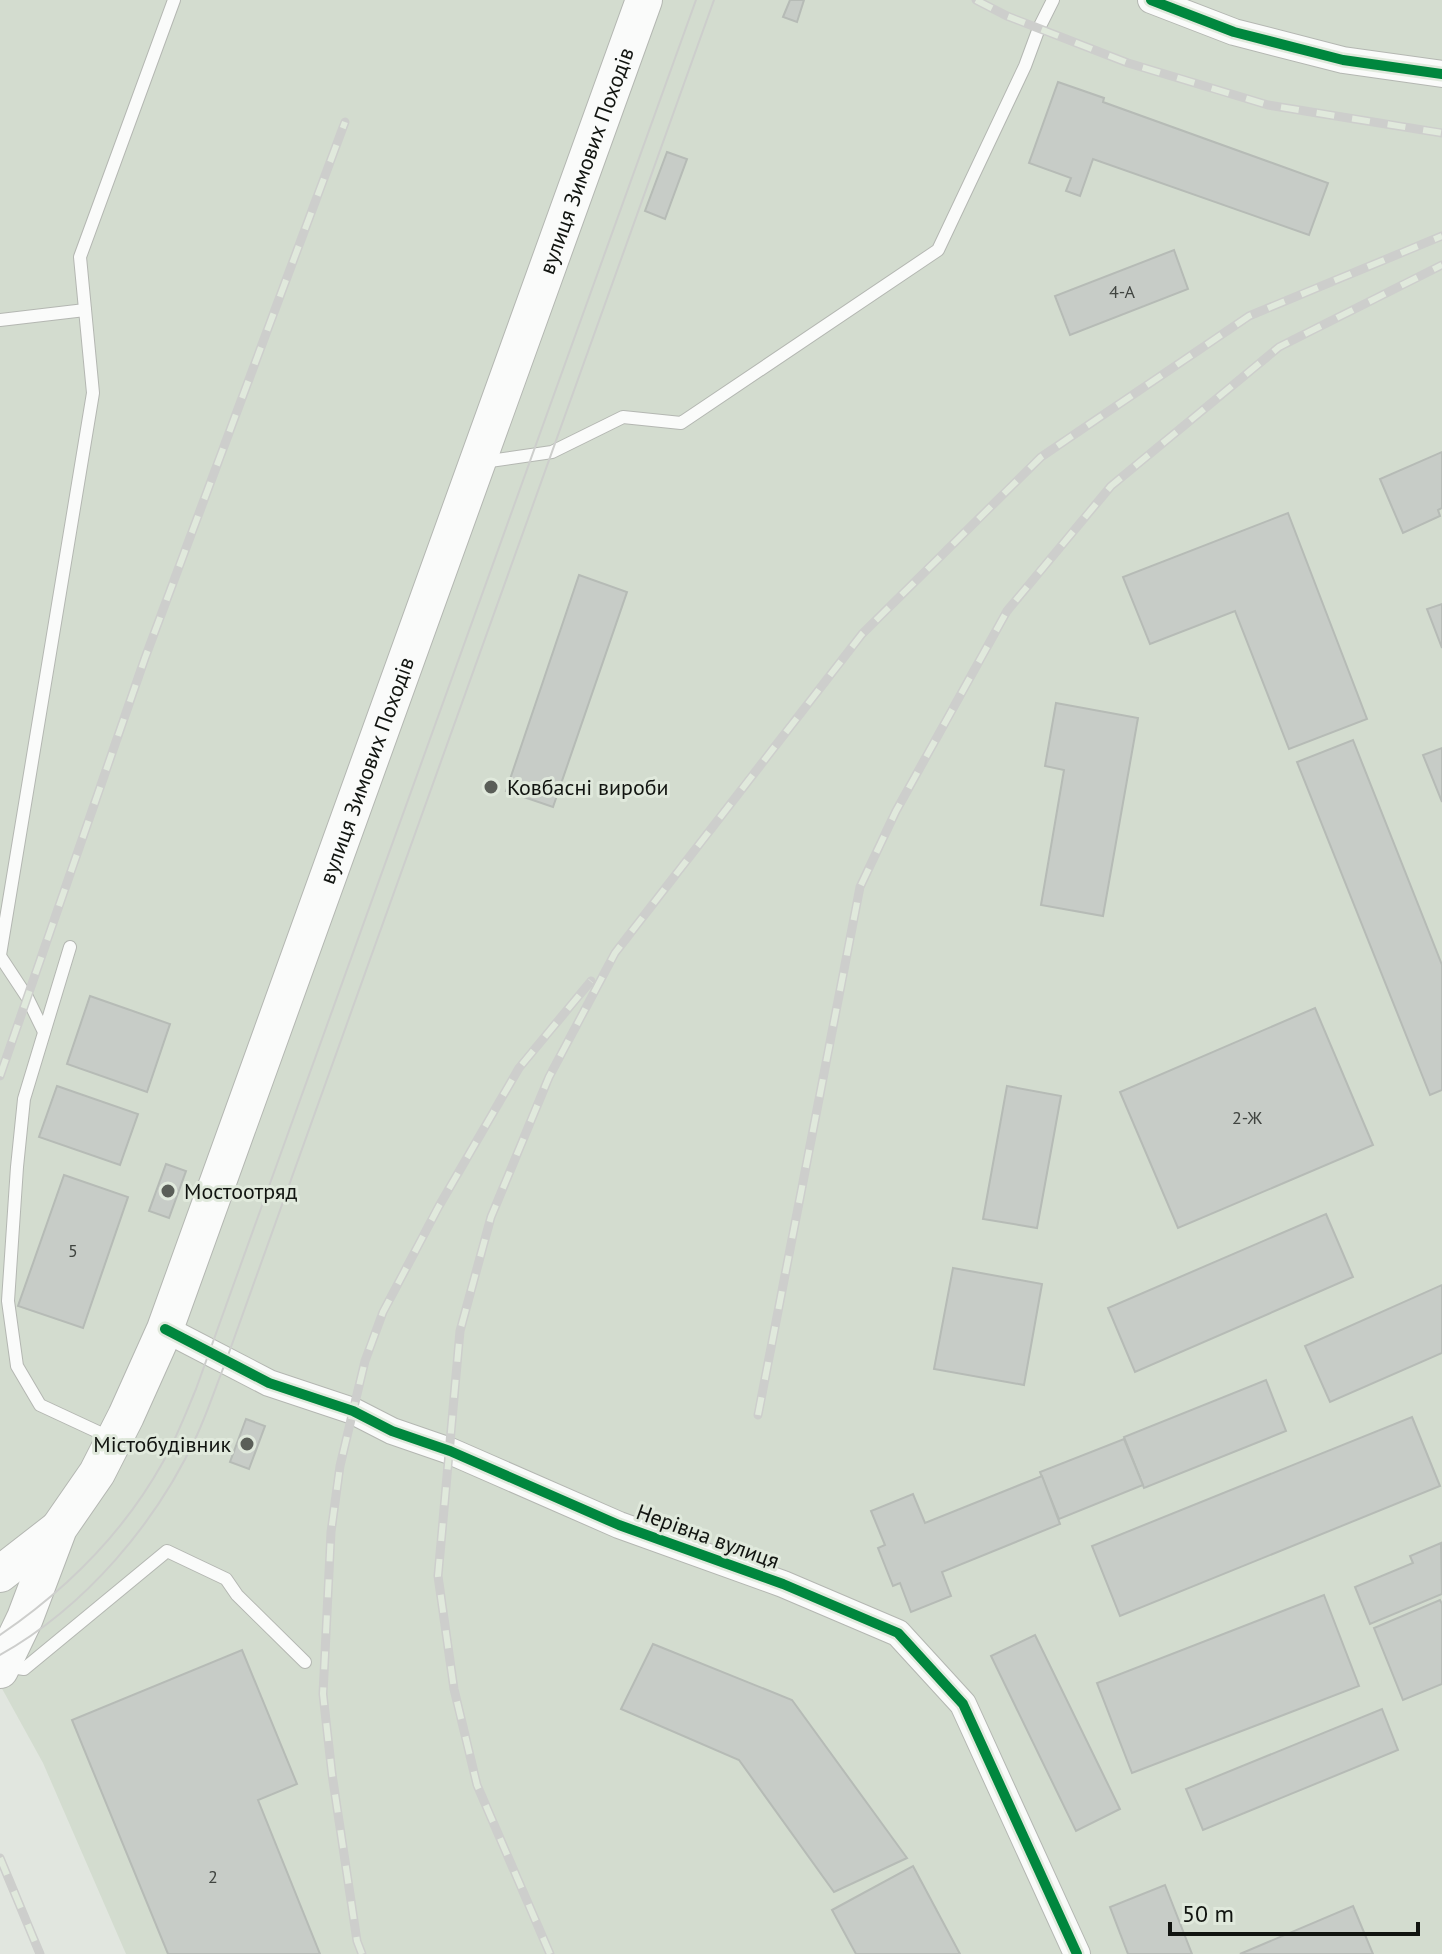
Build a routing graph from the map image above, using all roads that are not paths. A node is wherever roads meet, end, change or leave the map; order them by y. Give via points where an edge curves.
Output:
1 (174, 0) edge
2 (644, 0) edge
3 (1053, 0) edge
4 (1151, 0) edge
5 (1442, 74) edge
6 (85, 310) junction
7 (0, 320) edge
8 (477, 462) junction
9 (70, 947) dead end
10 (0, 955) edge
11 (44, 1032) junction
12 (165, 1329) junction
13 (114, 1439) junction
14 (59, 1528) junction
15 (0, 1574) edge
16 (305, 1662) dead end
17 (1, 1668) edge
18 (1077, 1954) edge

1 - 6 lane via 80,257
2 - 8 main road, вулиця Зимових Походів
3 - 8 lane via 938,250 681,423 623,417 552,452
4 - 5 street via 1234,32 1330,57
6 - 7 lane
6 - 10 lane via 93,393
8 - 12 main road, вулиця Зимових Походів
9 - 11 lane
10 - 11 lane
11 - 13 lane via 24,1099 17,1167 8,1301 17,1366 40,1405
12 - 13 main road, вулиця Зимових Походів
12 - 18 street, Нерівна вулиця via 269,1383 353,1411 619,1525 783,1584 898,1633 963,1704
13 - 14 main road, вулиця Зимових Походів
14 - 15 main road, вулиця Зимових Походів
14 - 17 main road, вулиця Зимових Походів
16 - 17 lane via 226,1579 167,1551 24,1669

